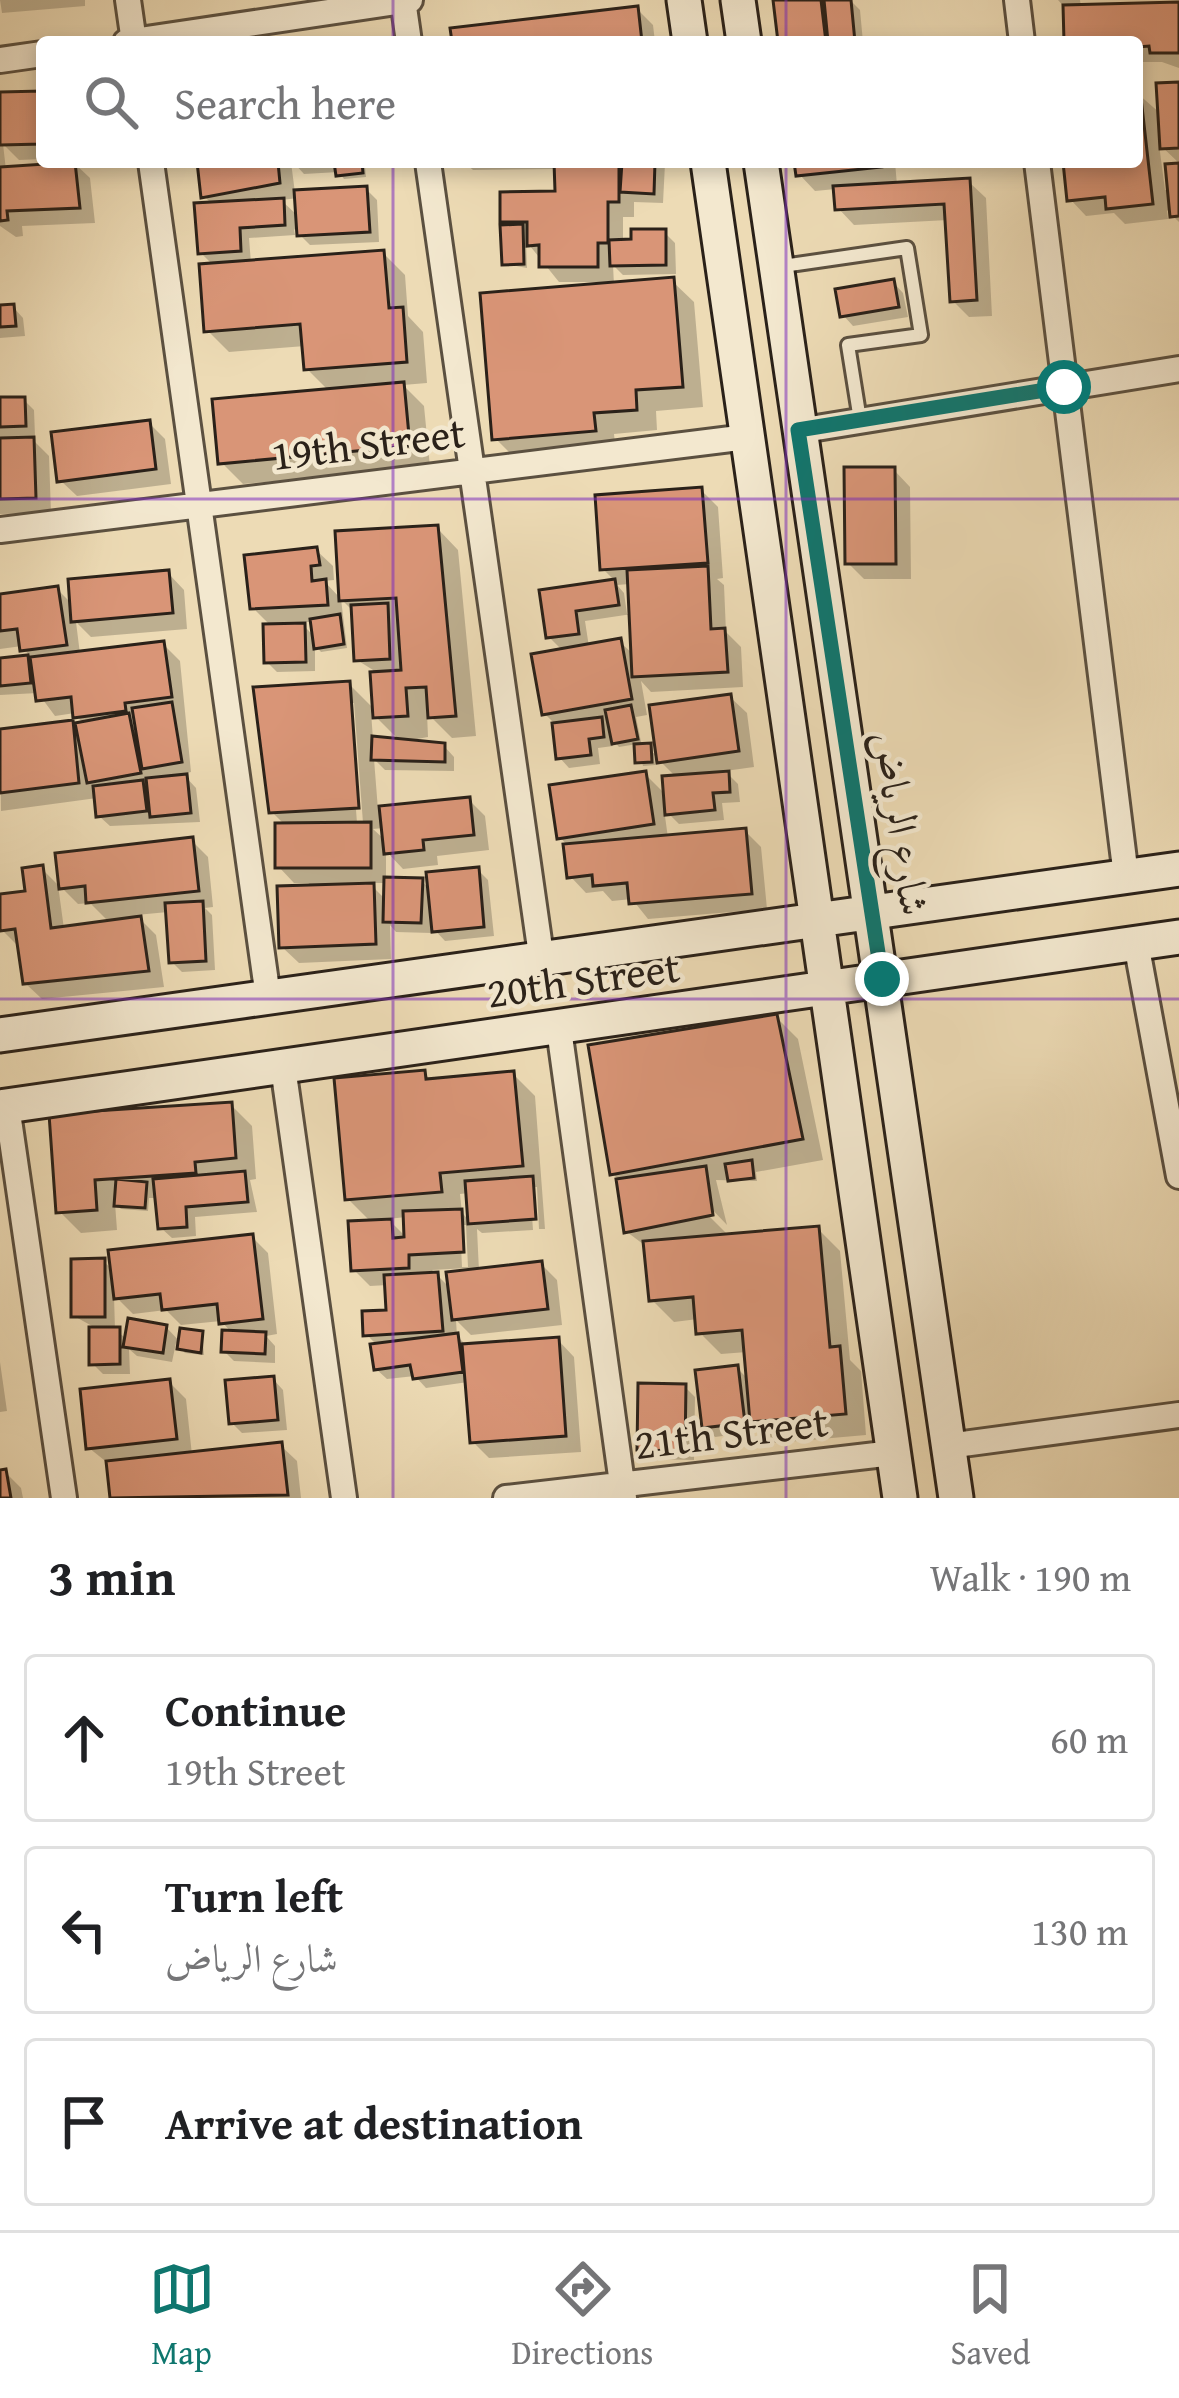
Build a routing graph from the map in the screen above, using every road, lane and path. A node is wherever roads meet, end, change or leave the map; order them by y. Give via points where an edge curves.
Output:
1 (128, 0) edge
2 (405, 0) edge
3 (684, 0) edge
4 (738, 0) edge
5 (1017, 0) edge
6 (131, 36) edge
7 (171, 36) edge
8 (408, 36) edge
9 (689, 36) edge
10 (743, 36) edge
11 (1021, 36) edge
12 (36, 55) edge
13 (0, 60) edge
14 (152, 168) edge
15 (429, 168) edge
16 (709, 168) edge
17 (761, 168) edge
18 (1038, 168) edge
19 (775, 267) junction
20 (1179, 369) edge
21 (1064, 387) junction
22 (860, 420) junction
23 (798, 430) junction
24 (747, 436) junction
25 (476, 468) junction
26 (199, 504) junction
27 (0, 530) edge
28 (1179, 868) edge
29 (1126, 876) junction
30 (870, 914) junction
31 (816, 922) junction
32 (1179, 937) edge
33 (1136, 943) junction
34 (542, 962) junction
35 (882, 979) junction
36 (827, 987) junction
37 (268, 997) junction
38 (559, 1029) junction
39 (0, 1035) edge
40 (283, 1067) junction
41 (3, 1107) edge
42 (1179, 1176) edge
43 (1179, 1415) edge
44 (948, 1446) junction
45 (893, 1453) junction
46 (623, 1491) edge
47 (64, 1498) edge
48 (344, 1498) edge
49 (506, 1498) edge
50 (900, 1498) edge
51 (956, 1498) edge

1 - 6 street
2 - 7 street
2 - 8 street
3 - 9 main road
4 - 10 main road
5 - 11 street
12 - 13 street
14 - 26 street
15 - 25 street
16 - 24 main road
17 - 19 main road, شارع الرياض
18 - 21 street
19 - 22 lane via 908,248 921,335 848,344
19 - 23 main road, شارع الرياض
20 - 21 street
21 - 22 street
21 - 29 street
22 - 23 street
23 - 30 main road, شارع الرياض
24 - 25 street, 19th Street
24 - 31 main road
25 - 26 street, 19th Street
25 - 34 street
26 - 27 street, 19th Street
26 - 37 street
28 - 29 main road, 20th Street
29 - 30 main road, 20th Street
30 - 31 main road, 20th Street
30 - 35 main road, شارع الرياض
31 - 34 main road, 20th Street
31 - 36 main road
32 - 33 main road, 20th Street
33 - 35 main road, 20th Street
33 - 42 street
34 - 37 main road, 20th Street
35 - 36 main road, 20th Street
35 - 44 main road, شارع الرياض
36 - 38 main road, 20th Street
36 - 45 main road
37 - 39 main road, 20th Street
38 - 40 main road, 20th Street
38 - 46 street
40 - 41 main road, 20th Street
40 - 48 street
41 - 47 street
43 - 44 street
44 - 51 main road, شارع الرياض
45 - 46 street, 21th Street
45 - 50 main road
46 - 49 street, 21th Street

